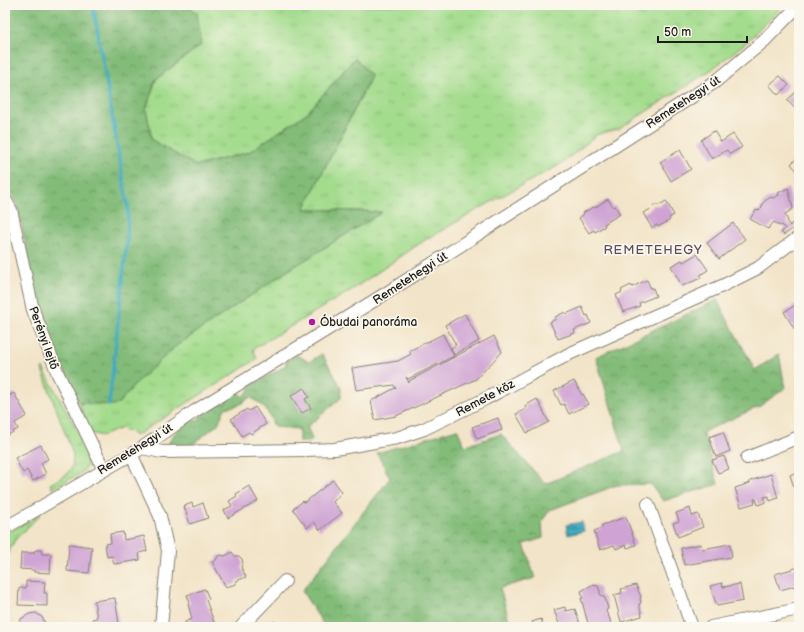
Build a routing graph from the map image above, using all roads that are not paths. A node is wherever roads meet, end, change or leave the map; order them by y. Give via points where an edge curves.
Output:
1 (799, 5) edge
2 (5, 199) edge
3 (799, 237) edge
4 (799, 437) edge
5 (142, 448) junction
6 (131, 454) junction
7 (747, 458) dead end
8 (104, 470) junction
9 (648, 504) dead end
10 (5, 528) edge
11 (285, 581) dead end
12 (799, 610) edge
13 (161, 627) edge
14 (241, 627) edge
15 (692, 627) edge
16 (711, 627) edge

1 - 5 street, Remetehegyi út via 764,41 715,82 388,292 195,411
2 - 8 street, Perényi lejtő via 11,210 32,310 58,374
3 - 5 street, Remete köz via 758,268 571,353 465,410 417,432 368,444 306,450 162,452
4 - 7 street
5 - 6 street, Remetehegyi út
6 - 8 street, Remetehegyi út
6 - 13 street via 160,516 168,551
8 - 10 street, Remetehegyi út
9 - 15 street
11 - 14 street
12 - 16 street

